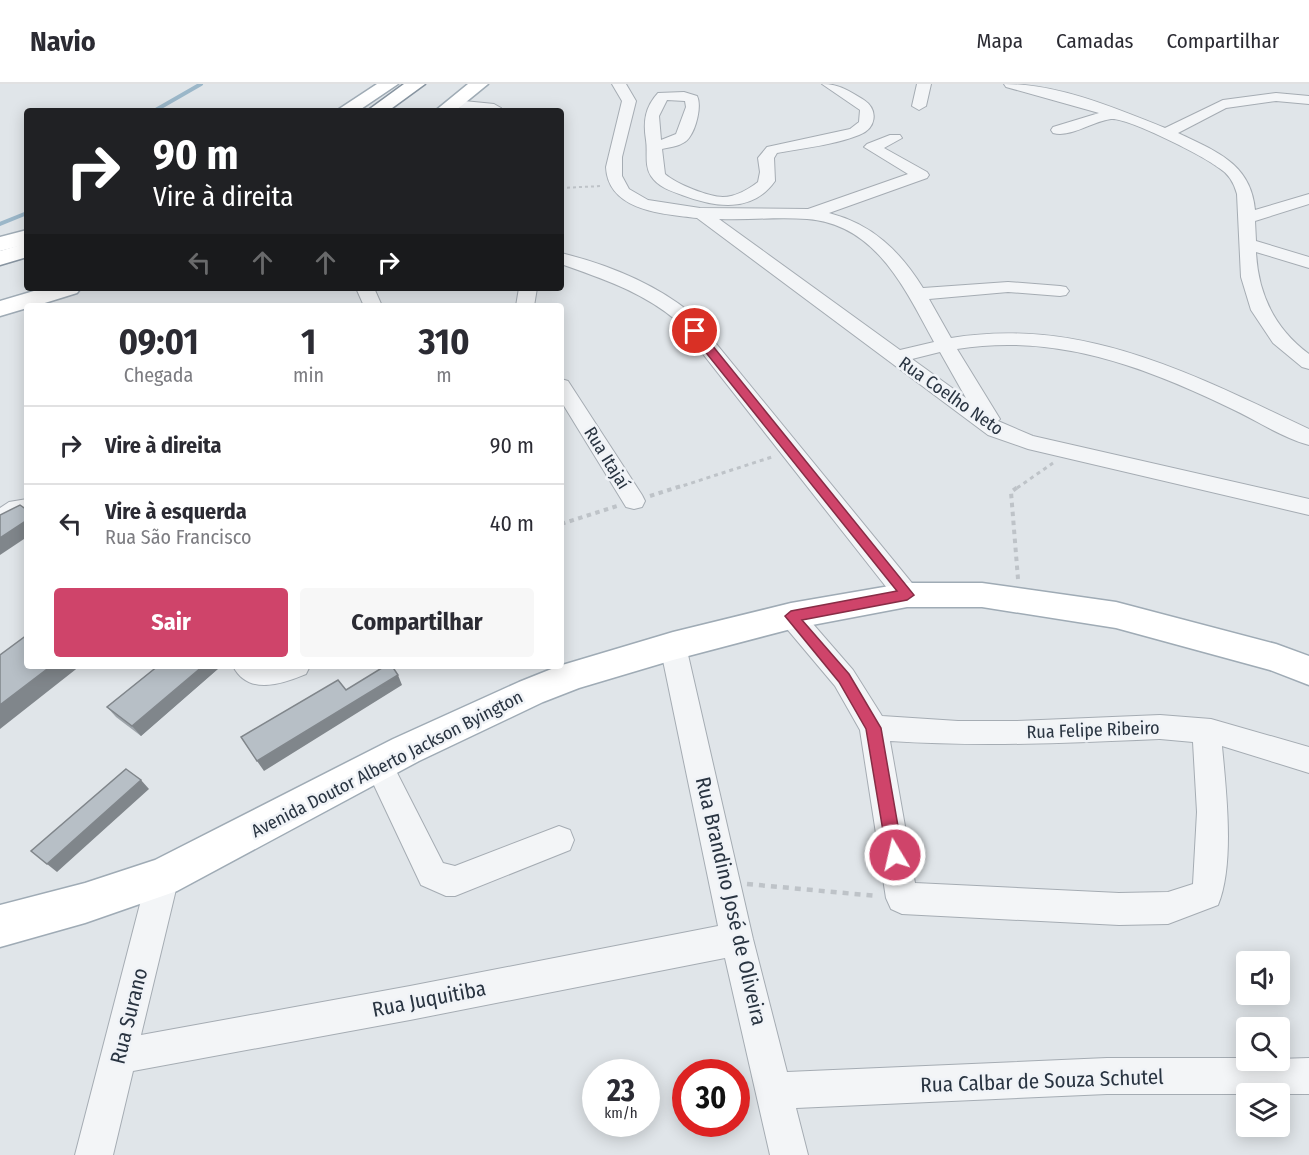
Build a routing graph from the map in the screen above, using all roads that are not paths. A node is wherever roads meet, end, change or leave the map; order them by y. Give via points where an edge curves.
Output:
1 (389, 84) edge
2 (416, 84) edge
3 (433, 84) edge
4 (481, 84) edge
5 (620, 84) edge
6 (829, 84) edge
7 (924, 84) edge
8 (1011, 84) edge
9 (1309, 100) edge
10 (919, 106) dead end
11 (350, 108) edge
12 (380, 108) edge
13 (401, 108) edge
14 (449, 108) edge
15 (494, 108) edge
16 (1114, 113) junction
17 (1058, 130) dead end
18 (1164, 134) junction
19 (895, 138) dead end
20 (654, 146) dead end
21 (667, 183) junction
22 (621, 191) junction
23 (1309, 199) edge
24 (809, 214) junction
25 (703, 215) junction
26 (1248, 218) junction
27 (24, 238) edge
28 (0, 244) edge
29 (1247, 244) junction
30 (24, 251) edge
31 (905, 252) dead end
32 (0, 258) edge
33 (564, 259) edge
34 (24, 262) edge
35 (1309, 263) edge
36 (0, 270) edge
37 (59, 291) edge
38 (1060, 291) dead end
39 (917, 294) junction
40 (0, 309) edge
41 (944, 344) junction
42 (895, 357) junction
43 (1309, 363) edge
44 (564, 390) edge
45 (996, 430) junction
46 (1309, 438) edge
47 (634, 501) road end
48 (24, 507) edge
49 (1309, 507) edge
50 (0, 519) edge
51 (907, 595) junction
52 (791, 616) junction
53 (674, 646) junction
54 (248, 669) edge
55 (287, 669) edge
56 (1309, 671) edge
57 (874, 728) junction
58 (1206, 731) junction
59 (1309, 759) edge
60 (378, 764) junction
61 (559, 840) dead end
62 (163, 878) junction
63 (0, 926) edge
64 (737, 939) junction
65 (120, 1056) junction
66 (1309, 1076) edge
67 (775, 1091) junction
68 (94, 1155) edge
69 (789, 1155) edge

1 - 11 main road
2 - 12 main road
3 - 13 main road
4 - 14 main road
4 - 15 street
5 - 22 street via 628,101 615,157 614,175
6 - 21 street via 866,108 867,118 861,129 772,150 766,158 766,182 730,201 718,201
7 - 10 street
8 - 16 street
9 - 18 street via 1276,97 1223,104
16 - 17 street
16 - 18 street
18 - 26 street via 1232,169 1246,197
19 - 24 street via 872,148 921,176
20 - 21 street via 656,170
21 - 22 street via 644,192
22 - 25 street via 638,203
23 - 26 street
24 - 25 street
24 - 39 street via 842,222 875,241 895,261
25 - 42 street, Rua Coelho Neto
26 - 29 street
27 - 28 main road
29 - 35 street
29 - 43 street via 1253,291 1262,315 1275,336
30 - 32 main road
31 - 39 street via 925,285
33 - 51 street via 639,287 684,317
34 - 36 main road
37 - 40 main road
38 - 39 street via 1008,287
39 - 41 street
41 - 42 street
41 - 45 street
41 - 46 street via 1012,338 1096,348 1180,377
42 - 45 street, Rua Coelho Neto
44 - 47 street, Rua Itajaí
45 - 49 street, Rua Coelho Neto via 1028,442
48 - 50 street
51 - 52 main road, Avenida Doutor Alberto Jackson Byington
51 - 56 main road, Avenida Doutor Alberto Jackson Byington via 982,595 1116,615 1276,658
52 - 53 main road, Avenida Doutor Alberto Jackson Byington
52 - 57 street via 844,678
53 - 60 main road, Avenida Doutor Alberto Jackson Byington via 531,692
53 - 64 street, Rua Brandino José de Oliveira
54 - 55 street via 260,675
57 - 58 street, Rua Felipe Ribeiro via 970,733 1160,727
57 - 58 street via 902,898 1119,909 1168,908 1208,894 1212,793
58 - 59 street, Rua Felipe Ribeiro
60 - 61 street via 432,874 439,879 455,881
60 - 62 main road, Avenida Doutor Alberto Jackson Byington
62 - 63 main road, Avenida Doutor Alberto Jackson Byington
62 - 65 street, Rua Surano
64 - 65 street, Rua Juquitiba
64 - 67 street, Rua Brandino José de Oliveira
65 - 68 street, Rua Surano
66 - 67 street, Rua Calbar de Souza Schutel via 1107,1076
67 - 69 street, Rua Brandino José de Oliveira

